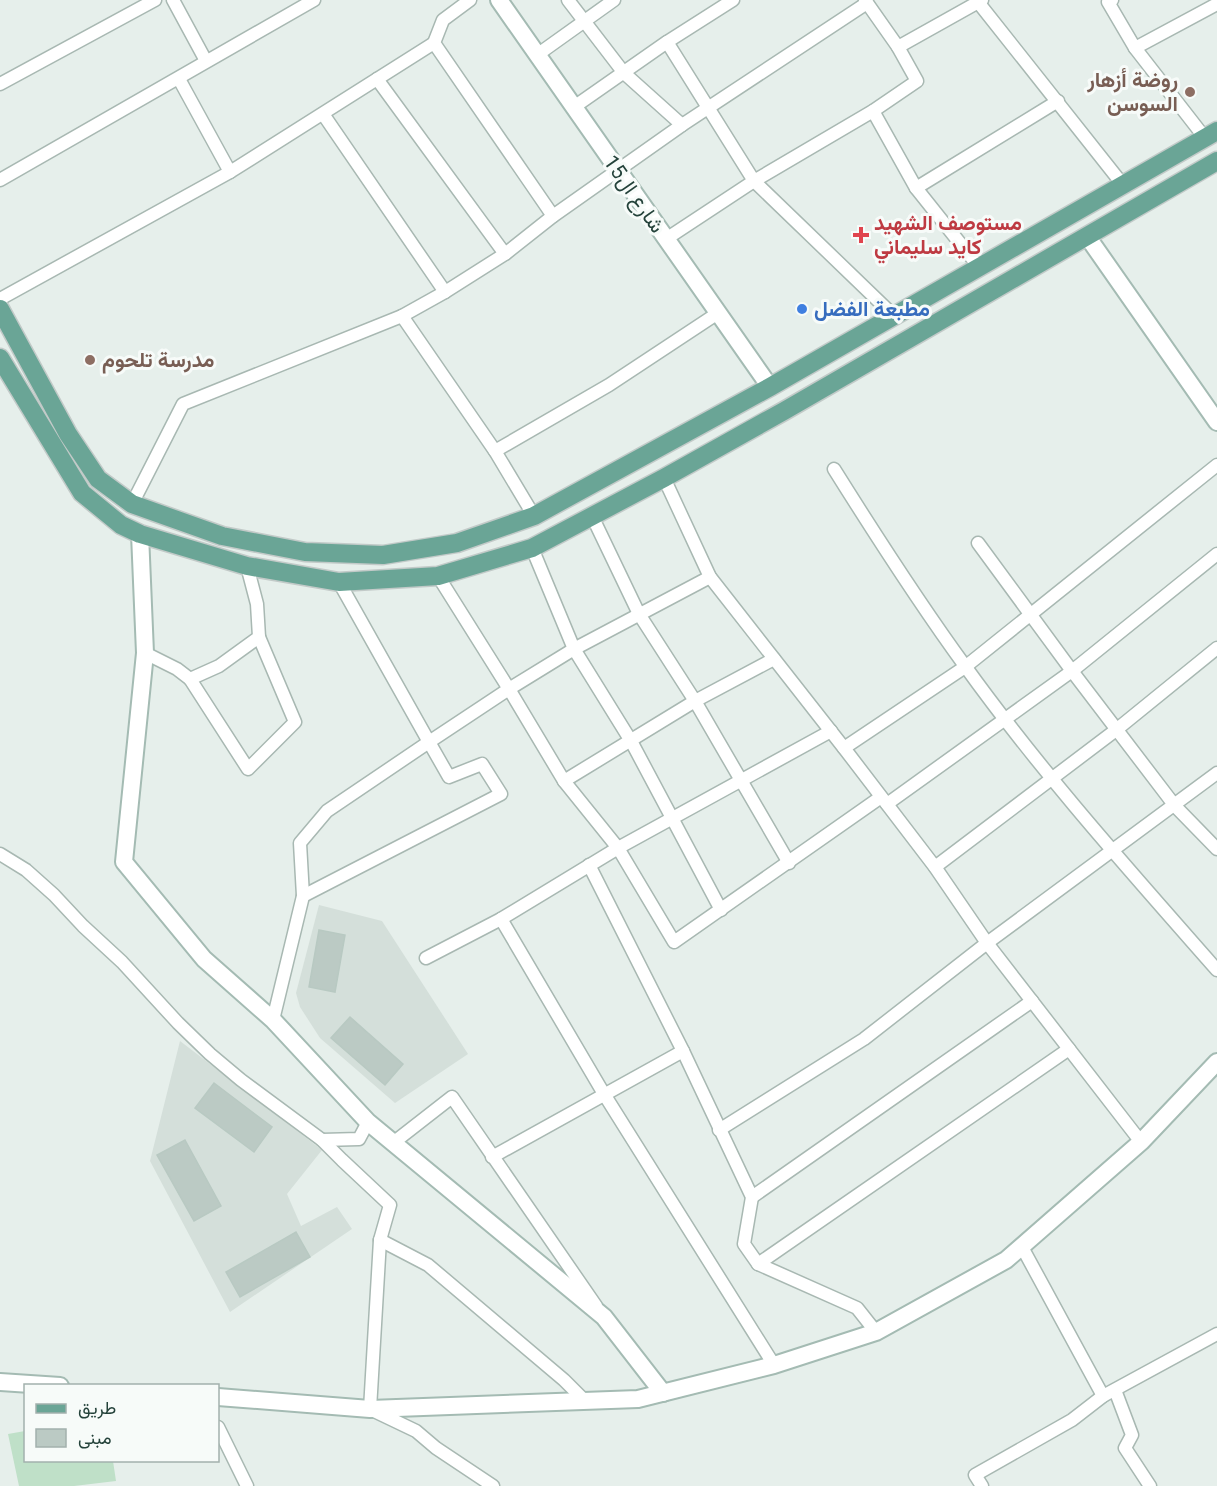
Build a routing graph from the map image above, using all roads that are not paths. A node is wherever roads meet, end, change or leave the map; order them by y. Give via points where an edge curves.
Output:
1 (155, 0) edge
2 (173, 0) edge
3 (314, 0) edge
4 (470, 0) edge
5 (499, 0) edge
6 (568, 0) edge
7 (614, 0) edge
8 (733, 0) edge
9 (1112, 0) edge
10 (980, 1) edge
11 (866, 2) edge
12 (1217, 4) edge
13 (582, 21) junction
14 (667, 42) junction
15 (434, 43) junction
16 (898, 47) junction
17 (1135, 48) junction
18 (537, 55) junction
19 (206, 61) junction
20 (624, 73) junction
21 (179, 79) junction
22 (377, 79) junction
23 (0, 84) edge
24 (1058, 101) junction
25 (574, 107) junction
26 (709, 108) junction
27 (873, 111) junction
28 (323, 114) junction
29 (682, 125) junction
30 (1211, 134) edge
31 (1217, 161) edge
32 (619, 171) junction
33 (230, 172) junction
34 (0, 180) edge
35 (754, 182) junction
36 (1123, 185) junction
37 (916, 188) junction
38 (554, 216) junction
39 (1087, 236) junction
40 (666, 239) junction
41 (505, 254) junction
42 (979, 267) junction
43 (445, 292) junction
44 (0, 299) edge
45 (0, 309) edge
46 (718, 313) junction
47 (402, 316) junction
48 (894, 316) junction
49 (0, 358) edge
50 (770, 387) junction
51 (1217, 422) edge
52 (495, 451) junction
53 (1217, 465) edge
54 (834, 469) dead end
55 (664, 478) junction
56 (132, 504) junction
57 (534, 516) junction
58 (592, 516) junction
59 (140, 534) junction
60 (978, 543) dead end
61 (532, 548) junction
62 (1217, 555) edge
63 (247, 566) junction
64 (438, 576) junction
65 (710, 577) junction
66 (339, 582) junction
67 (639, 614) junction
68 (1030, 616) junction
69 (259, 637) junction
70 (1217, 648) edge
71 (574, 649) junction
72 (145, 653) junction
73 (774, 659) junction
74 (965, 667) junction
75 (1072, 671) junction
76 (190, 679) junction
77 (509, 689) junction
78 (695, 701) junction
79 (1006, 719) junction
80 (1116, 729) junction
81 (831, 731) junction
82 (429, 741) junction
83 (631, 741) junction
84 (844, 748) junction
85 (1217, 773) edge
86 (1052, 778) junction
87 (742, 780) junction
88 (564, 781) junction
89 (884, 801) junction
90 (1175, 806) junction
91 (673, 818) junction
92 (618, 848) junction
93 (1217, 849) edge
94 (1112, 850) junction
95 (0, 854) edge
96 (789, 863) junction
97 (590, 865) junction
98 (935, 867) junction
99 (303, 896) junction
100 (721, 910) junction
101 (501, 918) junction
102 (987, 943) junction
103 (426, 958) dead end
104 (1217, 970) edge
105 (1032, 1001) junction
106 (273, 1020) junction
107 (1069, 1049) junction
108 (683, 1051) junction
109 (1217, 1062) edge
110 (603, 1094) junction
111 (368, 1122) junction
112 (719, 1131) junction
113 (322, 1140) junction
114 (1141, 1142) junction
115 (393, 1143) junction
116 (492, 1157) junction
117 (752, 1197) junction
118 (380, 1240) junction
119 (1022, 1247) junction
120 (758, 1264) junction
121 (604, 1317) junction
122 (876, 1332) junction
123 (1217, 1334) edge
124 (774, 1365) junction
125 (0, 1382) edge
126 (30, 1384) edge
127 (1115, 1390) junction
128 (663, 1393) junction
129 (1103, 1396) junction
130 (219, 1397) edge
131 (585, 1401) junction
132 (370, 1409) junction
133 (219, 1429) edge
134 (247, 1486) edge
135 (494, 1486) edge
136 (982, 1486) edge
137 (1150, 1486) edge

1 - 23 street
2 - 19 street
3 - 19 street
4 - 15 street via 443,20
5 - 18 street, شارع ال15
6 - 13 street
7 - 13 street
8 - 14 street
9 - 17 street via 1108,2
10 - 16 street
10 - 24 street
11 - 16 street
11 - 26 street
12 - 17 street
13 - 18 street
13 - 20 street
14 - 20 street
14 - 26 street
15 - 22 street
15 - 38 street
16 - 27 street via 917,81
17 - 30 street
18 - 25 street, شارع ال15
19 - 21 street
20 - 25 street
20 - 29 street
21 - 33 street
21 - 34 street
22 - 28 street
22 - 41 street
24 - 36 street
24 - 37 street
25 - 32 street, شارع ال15
26 - 29 street
26 - 35 street
27 - 35 street
27 - 37 street
28 - 33 street
28 - 43 street
29 - 32 street
30 - 36 main road
31 - 39 main road
32 - 38 street
32 - 40 street, شارع ال15
33 - 44 street
35 - 40 street
35 - 48 street
36 - 42 main road
37 - 42 street
38 - 41 street
39 - 51 street
39 - 55 main road
40 - 46 street, شارع ال15
41 - 43 street
42 - 48 main road
43 - 47 street
45 - 56 main road via 68,434 98,478
46 - 50 street, شارع ال15
46 - 52 street via 609,385
47 - 52 street
47 - 56 street via 183,404
48 - 50 main road
49 - 59 main road via 82,493 121,525
50 - 57 main road
52 - 57 street
53 - 68 street
54 - 74 street
55 - 58 main road
55 - 65 street
56 - 57 main road via 222,536 305,552 384,555 457,543
58 - 61 main road
58 - 67 street
59 - 63 main road
59 - 72 street
60 - 68 street
61 - 64 main road
61 - 71 street
62 - 75 street
63 - 66 main road
63 - 69 street via 257,604
64 - 66 main road
64 - 77 street
65 - 67 street
65 - 73 street
66 - 82 street
67 - 71 street
67 - 78 street
68 - 74 street
68 - 75 street
69 - 76 street via 219,666
69 - 76 street via 295,722 248,769
70 - 80 street
71 - 77 street
71 - 83 street
72 - 76 street
72 - 106 street via 124,862 204,959
73 - 78 street
73 - 81 street
74 - 79 street
74 - 84 street
75 - 79 street
75 - 80 street
77 - 82 street
77 - 88 street
78 - 83 street
78 - 87 street
79 - 86 street
79 - 89 street
80 - 86 street
80 - 90 street
81 - 84 street
81 - 87 street
82 - 99 street via 327,811 300,843
82 - 99 street via 449,777 482,764 501,794
83 - 88 street
83 - 91 street
84 - 89 street
85 - 90 street
86 - 94 street
86 - 98 street
87 - 91 street
87 - 96 street
88 - 92 street
89 - 96 street
89 - 98 street
90 - 93 street
90 - 94 street
91 - 92 street
91 - 100 street
92 - 97 street
92 - 100 street via 674,942
94 - 102 street
94 - 104 street
95 - 113 street via 54,895 210,1054
96 - 100 street
97 - 101 street
97 - 108 street
98 - 102 street
99 - 106 street
101 - 103 street
101 - 110 street
102 - 105 street
102 - 112 street via 864,1039
105 - 107 street
105 - 117 street
106 - 111 street
107 - 114 street
107 - 120 street
108 - 110 street
108 - 112 street
109 - 114 street
110 - 116 street
110 - 124 street
111 - 113 street via 358,1139
111 - 115 street
112 - 117 street
113 - 118 street via 390,1205
114 - 119 street
115 - 116 street via 452,1097
115 - 121 street
116 - 121 street
117 - 120 street via 744,1244
118 - 131 street via 428,1265
118 - 132 street
119 - 122 street via 1006,1260
119 - 129 street
120 - 122 street via 857,1308
121 - 128 street
122 - 124 street
123 - 127 street
124 - 128 street
125 - 126 street
127 - 129 street
127 - 137 street via 1132,1436 1125,1448
128 - 131 street via 638,1399
129 - 136 street via 1072,1420 975,1474
130 - 132 street
131 - 132 street
132 - 135 street via 416,1431
133 - 134 street

